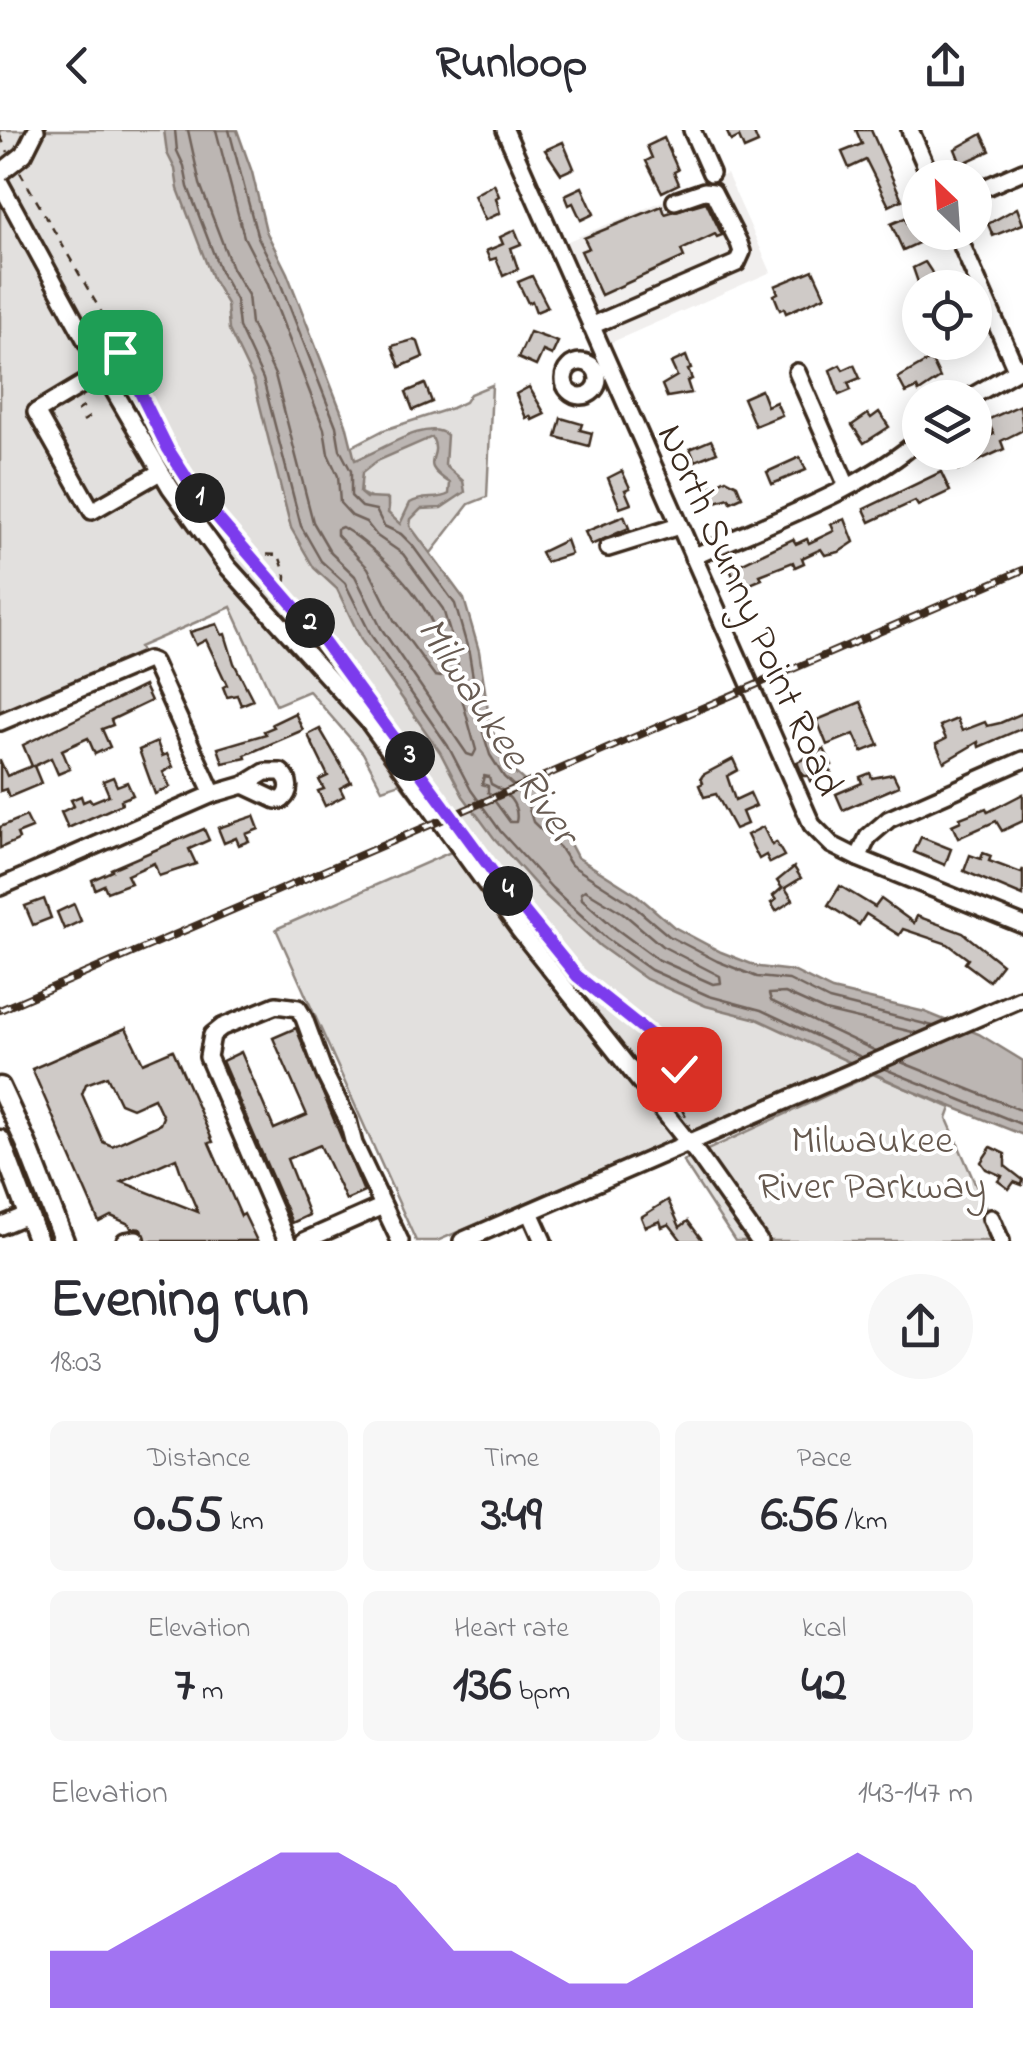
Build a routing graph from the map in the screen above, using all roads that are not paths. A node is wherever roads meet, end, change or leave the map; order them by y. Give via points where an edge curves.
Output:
1 (36, 130) edge
2 (504, 130) edge
3 (692, 130) edge
4 (910, 130) edge
5 (923, 160) edge
6 (1023, 171) edge
7 (0, 173) edge
8 (710, 173) dead end
9 (0, 183) edge
10 (992, 185) edge
11 (676, 201) dead end
12 (964, 250) edge
13 (592, 326) junction
14 (1020, 368) edge
15 (103, 372) junction
16 (797, 372) dead end
17 (992, 384) edge
18 (902, 456) edge
19 (160, 472) junction
20 (848, 486) junction
21 (679, 526) junction
22 (608, 548) dead end
23 (693, 557) junction
24 (0, 722) edge
25 (1023, 760) edge
26 (244, 786) dead end
27 (213, 794) junction
28 (858, 858) junction
29 (0, 887) edge
30 (1023, 925) edge
31 (1023, 998) edge
32 (0, 1087) edge
33 (689, 1135) junction
34 (25, 1140) junction
35 (2, 1144) edge
36 (383, 1206) junction
37 (530, 1212) junction
38 (28, 1214) junction
39 (991, 1218) dead end
40 (0, 1226) edge
41 (38, 1241) edge
42 (64, 1241) edge
43 (287, 1241) edge
44 (304, 1241) edge
45 (400, 1241) edge
46 (462, 1241) edge
47 (543, 1241) edge
48 (759, 1241) edge
49 (1001, 1241) edge

1 - 7 street via 24,154
2 - 13 street, North Sunny Point Road
3 - 8 street
4 - 5 street
6 - 10 street
9 - 15 street
11 - 13 street via 713,192 742,252 736,263
12 - 14 street
13 - 21 street, North Sunny Point Road via 603,371
14 - 17 street
15 - 19 street
15 - 19 street via 36,412 92,511
16 - 20 street
18 - 20 street
19 - 33 street via 228,567 368,721 520,931
20 - 23 street
21 - 22 street
21 - 23 street, North Sunny Point Road
23 - 28 street, North Sunny Point Road via 812,825
24 - 27 street via 142,660 153,662
25 - 28 street via 889,819 868,837
26 - 27 street
27 - 29 street
28 - 30 street, North Sunny Point Road
31 - 33 street
32 - 34 main road
33 - 37 street
33 - 48 street
34 - 35 street
34 - 42 main road
35 - 38 main road
36 - 43 street via 304,1018 298,1008 276,1004 222,1027 207,1046
36 - 44 street
36 - 45 street
37 - 46 street
37 - 47 street
38 - 40 street
38 - 41 main road
39 - 49 street

